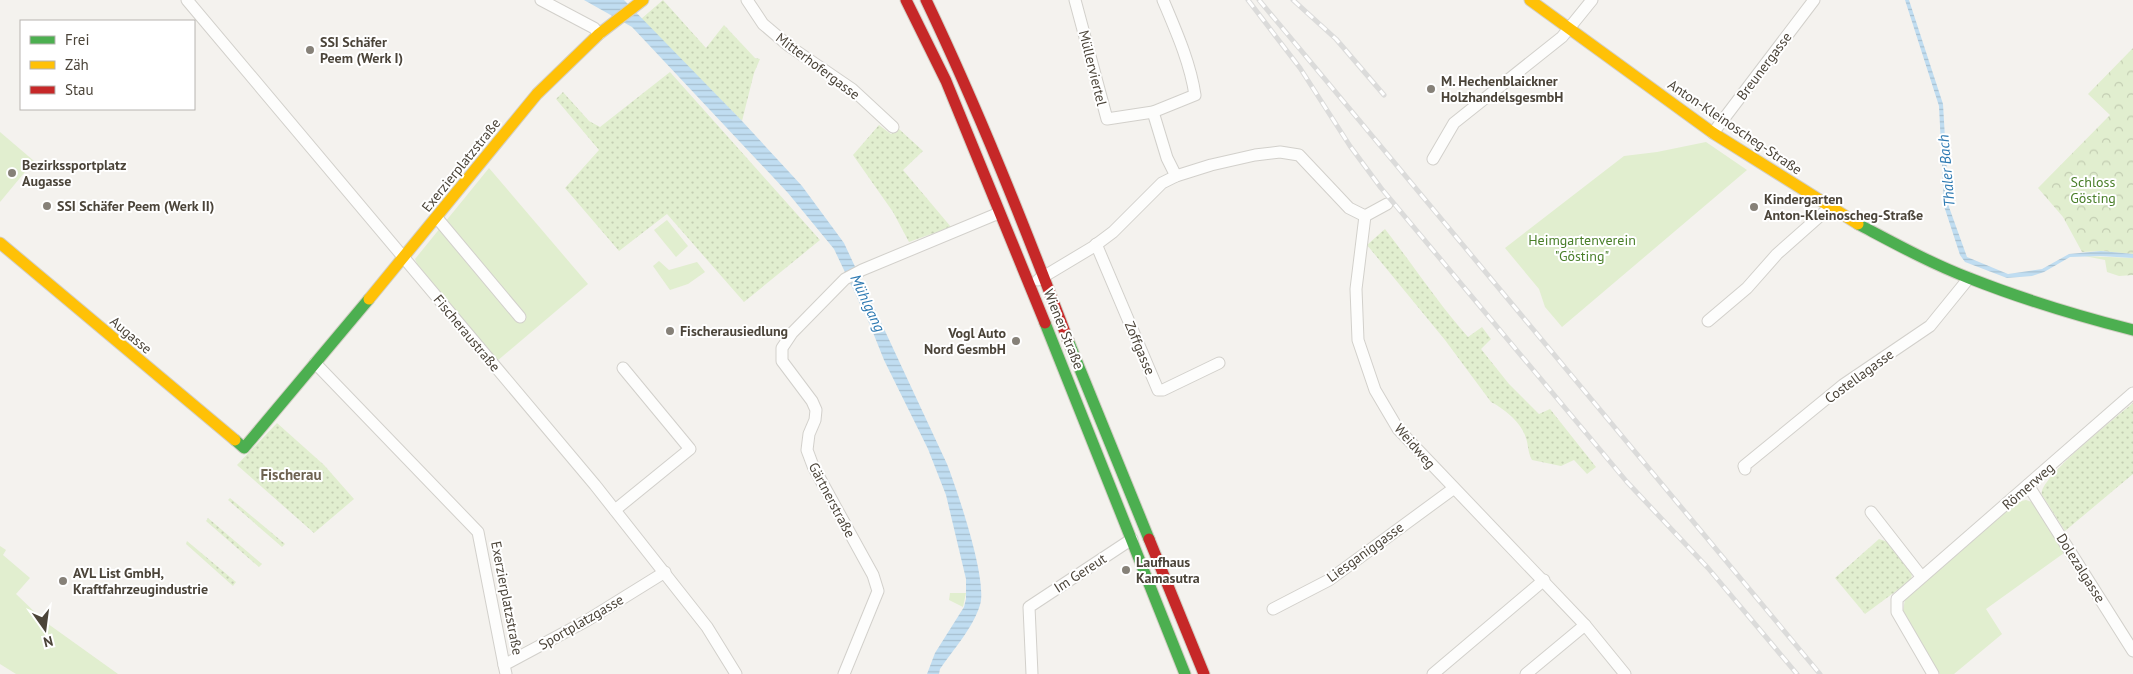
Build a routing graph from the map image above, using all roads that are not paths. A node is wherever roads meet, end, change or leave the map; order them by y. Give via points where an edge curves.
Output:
1 (187, 0) edge
2 (541, 0) edge
3 (643, 0) edge
4 (747, 0) edge
5 (906, 0) edge
6 (926, 0) edge
7 (1075, 0) edge
8 (1164, 0) edge
9 (1530, 0) edge
10 (1592, 0) edge
11 (1814, 0) edge
12 (1570, 28) junction
13 (599, 34) junction
14 (1153, 112) junction
15 (893, 128) dead end
16 (1713, 132) junction
17 (1433, 159) dead end
18 (1176, 176) junction
19 (1387, 204) dead end
20 (1829, 208) junction
21 (999, 213) junction
22 (1365, 216) junction
23 (437, 218) junction
24 (0, 244) edge
25 (1096, 244) junction
26 (404, 258) junction
27 (1044, 277) junction
28 (1970, 278) junction
29 (1030, 284) junction
30 (520, 317) dead end
31 (1708, 321) dead end
32 (2133, 330) edge
33 (315, 363) junction
34 (1219, 363) dead end
35 (623, 368) dead end
36 (2133, 394) edge
37 (244, 448) joint
38 (1745, 469) dead end
39 (2028, 485) junction
40 (1454, 489) junction
41 (615, 510) junction
42 (1871, 512) dead end
43 (1132, 540) junction
44 (665, 572) junction
45 (1921, 576) junction
46 (1544, 580) junction
47 (1273, 609) dead end
48 (1585, 625) junction
49 (2133, 651) edge
50 (505, 669) edge
51 (736, 674) edge
52 (844, 674) edge
53 (1032, 674) edge
54 (1185, 674) edge
55 (1204, 674) edge
56 (1434, 674) edge
57 (1526, 674) edge
58 (1625, 674) edge
59 (1933, 674) edge

1 - 26 street, Fischeraustraße
2 - 13 street via 594,28
3 - 13 main road, Exerzierplatzstraße
4 - 15 street, Mitterhofergasse via 763,24 852,89
5 - 21 main road, Wiener Straße via 946,82
6 - 27 main road, Wiener Straße via 961,73
7 - 14 street, Müllerviertel via 1107,119
8 - 14 street, Müllerviertel via 1195,95
9 - 12 main road, Anton-Kleinoscheg-Straße
10 - 12 street
11 - 16 street, Breunergasse
12 - 16 main road, Anton-Kleinoscheg-Straße
12 - 17 street via 1562,38 1454,123
13 - 23 main road, Exerzierplatzstraße via 537,94
14 - 18 street
16 - 20 main road, Anton-Kleinoscheg-Straße
18 - 22 street via 1255,155 1280,152 1299,155 1349,208
18 - 25 street via 1162,183 1113,232
19 - 22 street
20 - 28 main road, Anton-Kleinoscheg-Straße via 1915,254
20 - 31 street via 1777,254 1747,288
21 - 29 main road, Wiener Straße
21 - 52 street, Gärtnerstraße via 845,279 792,333 782,348 781,356 787,370 816,410 807,450 813,466 878,591
22 - 40 street, Weidweg via 1356,290 1358,340 1376,390 1398,429
23 - 26 main road, Exerzierplatzstraße
23 - 30 street
24 - 37 main road, Augasse
25 - 27 street
25 - 34 street, Zoffgasse via 1158,390
26 - 33 main road, Exerzierplatzstraße
26 - 41 street, Fischeraustraße
27 - 29 street
27 - 55 main road, Wiener Straße
28 - 32 main road, Anton-Kleinoscheg-Straße via 2085,318
28 - 38 street, Costellagasse via 1930,326 1843,385 1744,466
29 - 43 main road, Wiener Straße
33 - 37 main road, Exerzierplatzstraße
33 - 50 street, Exerzierplatzstraße via 478,532
35 - 41 street via 690,449
36 - 39 street, Römerweg
39 - 45 street, Römerweg
39 - 49 street, Dolezalgasse
40 - 46 street, Weidweg
40 - 47 street, Liesganiggasse via 1328,580
41 - 44 street, Fischeraustraße
42 - 45 street
43 - 53 street, Im Gereut via 1025,609
43 - 54 main road, Wiener Straße
44 - 50 street, Sportplatzgasse
44 - 51 street, Fischeraustraße via 708,627
45 - 59 street, Römerweg via 1897,599 1897,612
46 - 48 street, Weidweg
46 - 56 street
48 - 57 street
48 - 58 street, Weidweg

